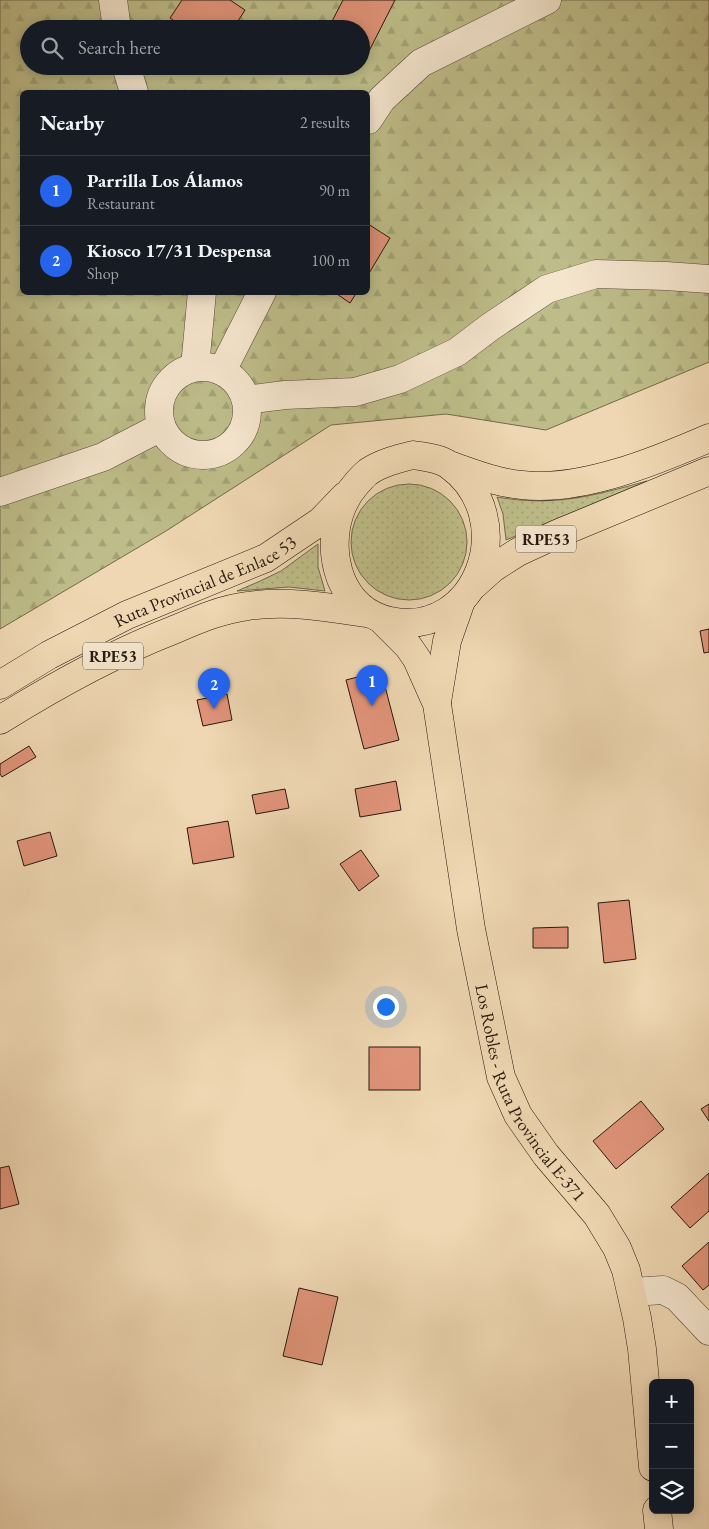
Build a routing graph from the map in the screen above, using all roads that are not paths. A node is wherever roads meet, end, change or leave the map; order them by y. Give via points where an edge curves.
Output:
1 (114, 0) edge
2 (547, 0) edge
3 (116, 20) edge
4 (129, 75) edge
5 (133, 90) edge
6 (370, 117) edge
7 (709, 279) edge
8 (202, 295) edge
9 (260, 295) edge
10 (195, 367) junction
11 (222, 371) junction
12 (246, 400) junction
13 (161, 427) junction
14 (709, 438) edge
15 (448, 465) junction
16 (709, 471) edge
17 (0, 492) edge
18 (348, 494) junction
19 (466, 594) junction
20 (373, 616) junction
21 (0, 685) edge
22 (436, 704) junction
23 (0, 720) edge
24 (632, 1292) junction
25 (709, 1331) edge
26 (649, 1424) edge
27 (657, 1514) edge
28 (659, 1529) edge

1 - 3 street
2 - 6 street via 421,63 382,99
4 - 5 street
7 - 12 street via 596,274 547,289 457,352 400,379 355,392
8 - 10 street
9 - 11 street
10 - 11 street
10 - 13 street via 180,372 168,382 158,412
11 - 12 street via 233,378
12 - 13 street via 247,417 242,433 231,445 216,453 200,455 184,451 170,441
13 - 17 street via 103,457
14 - 15 main road, RPE53 via 624,471 555,485 523,486
15 - 18 main road, RPE53 via 413,455 391,460 366,473
15 - 19 main road, RPE53 via 475,494 483,511 486,530 486,549 481,567
16 - 19 main road, RPE53 via 518,552 493,568
18 - 20 main road, RPE53 via 335,532 337,567 352,598
18 - 21 main road, Ruta Provincial de Enlace 53 / RPE53 via 320,521 266,558 127,615
19 - 20 main road, RPE53 via 434,618 416,623 398,623
19 - 22 main road via 447,641
20 - 22 main road via 408,646
20 - 23 main road, Ruta Provincial de Enlace 53 / RPE53 via 319,606 279,604 233,608 152,638 110,658
22 - 24 main road, Los Robles - Ruta Provincial E-371 via 471,929 501,1077 530,1133 608,1232 626,1270
24 - 25 street via 663,1290 677,1297
24 - 26 main road, Los Robles - Ruta Provincial E-371 via 642,1349
27 - 28 main road

